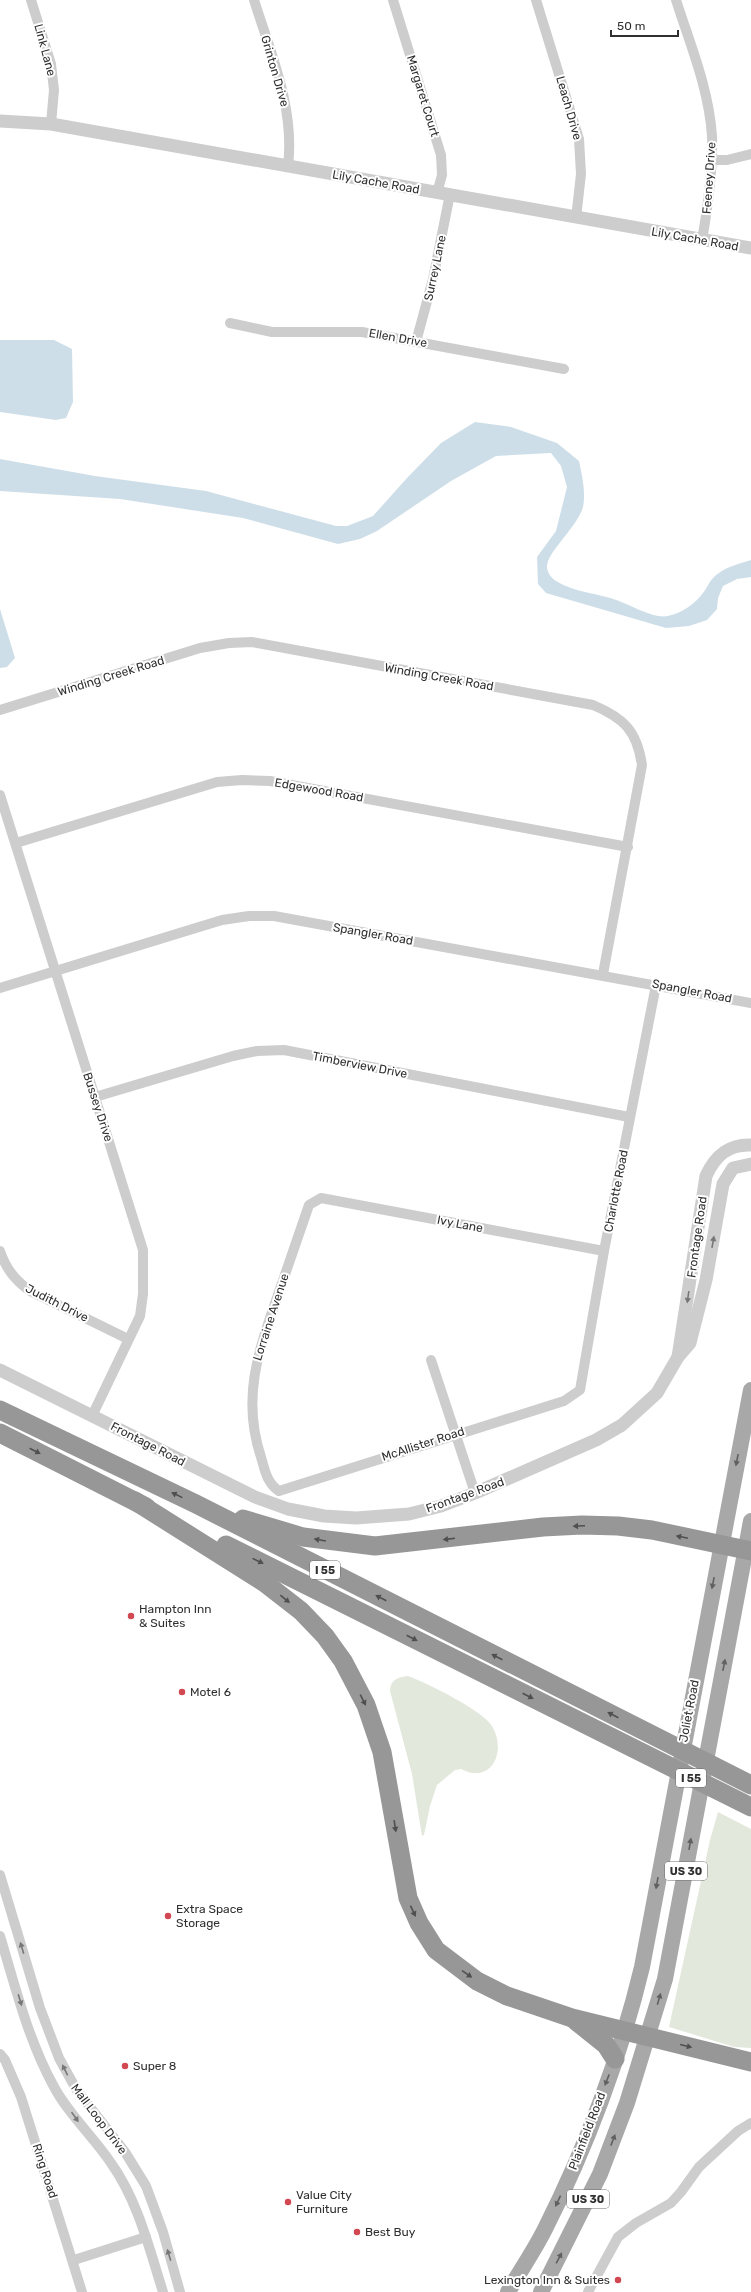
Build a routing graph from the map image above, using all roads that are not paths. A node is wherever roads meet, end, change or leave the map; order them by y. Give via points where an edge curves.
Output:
1 (31, 0) edge
2 (254, 0) edge
3 (393, 0) edge
4 (536, 0) edge
5 (676, 0) edge
6 (0, 121) edge
7 (51, 124) junction
8 (751, 154) edge
9 (712, 160) junction
10 (288, 166) junction
11 (443, 194) junction
12 (576, 218) junction
13 (702, 240) junction
14 (751, 248) edge
15 (230, 323) dead end
16 (416, 342) junction
17 (564, 369) dead end
18 (0, 710) edge
19 (0, 795) edge
20 (16, 844) junction
21 (628, 846) junction
22 (55, 971) junction
23 (603, 974) junction
24 (656, 984) junction
25 (0, 988) edge
26 (751, 1003) edge
27 (95, 1097) junction
28 (629, 1117) junction
29 (751, 1144) edge
30 (751, 1164) edge
31 (315, 1200) joint
32 (0, 1251) edge
33 (604, 1251) junction
34 (128, 1339) junction
35 (678, 1357) junction
36 (431, 1360) dead end
37 (0, 1370) edge
38 (751, 1390) edge
39 (575, 1395) joint
40 (0, 1410) edge
41 (92, 1416) junction
42 (0, 1433) edge
43 (455, 1434) junction
44 (272, 1486) joint
45 (474, 1493) junction
46 (135, 1501) junction
47 (196, 1504) junction
48 (751, 1520) edge
49 (720, 1545) junction
50 (748, 1550) edge
51 (746, 1783) edge
52 (745, 1804) edge
53 (0, 1875) edge
54 (0, 1936) edge
55 (572, 2018) junction
56 (625, 2031) junction
57 (649, 2037) junction
58 (0, 2054) edge
59 (615, 2059) junction
60 (751, 2062) edge
61 (751, 2123) edge
62 (146, 2238) junction
63 (74, 2260) junction
64 (82, 2292) edge
65 (162, 2292) edge
66 (180, 2292) edge
67 (508, 2292) edge
68 (541, 2292) edge
69 (588, 2292) edge

1 - 7 street, Link Lane via 51,64 54,90
2 - 10 street, Grinton Drive via 285,99 290,144
3 - 11 street, Margaret Court via 441,155
4 - 12 street, Leach Drive via 579,139 582,174
5 - 9 street, Feeney Drive via 703,83 712,135
6 - 7 street, Lily Cache Road
7 - 10 street, Lily Cache Road
8 - 9 street via 727,160
9 - 13 street, Feeney Drive
10 - 11 street, Lily Cache Road
11 - 12 street, Lily Cache Road
11 - 16 street, Surrey Lane via 432,285
12 - 13 street, Lily Cache Road
13 - 14 street, Lily Cache Road
15 - 16 street, Ellen Drive via 272,332 362,332
16 - 17 street, Ellen Drive
18 - 21 street, Winding Creek Road via 200,648 252,642 592,705 610,712 623,722 634,734 640,748 642,765
19 - 20 street, Bussey Drive
20 - 21 street, Edgewood Road via 217,782 242,780 270,781
20 - 22 street, Bussey Drive
21 - 23 street, Winding Creek Road
22 - 23 street, Spangler Road via 222,920 274,916
22 - 25 street, Spangler Road
22 - 27 street, Bussey Drive
23 - 24 street, Spangler Road
24 - 26 street, Spangler Road
24 - 28 street, Charlotte Road
27 - 28 street, Timberview Drive via 233,1056 257,1051 284,1050
27 - 34 street, Bussey Drive via 143,1250 140,1316
28 - 33 street, Charlotte Road
29 -> 35 street, Frontage Road via 721,1152 706,1176
35 -> 30 street, Frontage Road via 690,1343 706,1280 723,1184 733,1168
31 - 33 street, Ivy Lane via 321,1198
31 - 44 street, Lorraine Avenue via 309,1205 254,1369 254,1427 260,1454
32 - 34 street, Judith Drive via 7,1269 30,1291
33 - 39 street, Charlotte Road via 580,1390
34 - 41 street, Bussey Drive
35 - 45 street, Frontage Road via 657,1393 622,1425 596,1440
36 - 43 street
37 - 41 street, Frontage Road
38 -> 49 main road, Joliet Road / US 30
39 - 43 street, McAllister Road via 564,1401
47 -> 40 highway, I 55
41 - 45 street, Frontage Road via 255,1497 288,1509 356,1518 401,1515 441,1506
42 -> 46 highway, I 55
43 - 44 street, McAllister Road via 279,1491
43 - 45 street
46 -> 52 highway, I 55
46 -> 55 highway via 265,1583 310,1621 325,1636 343,1661 366,1705 382,1752 408,1898 419,1923 436,1950 477,1982
49 -> 47 highway via 652,1530 582,1525 375,1546 303,1537
51 -> 47 highway, I 55
48 - 50 main road, US 30
49 - 50 highway
49 -> 56 main road, Joliet Road / US 30 via 642,1967
57 -> 50 main road, US 30 via 665,1979
66 -> 53 street, Mall Loop Drive via 163,2232 146,2186 125,2152 76,2089 59,2058 40,2008
54 -> 62 street, Mall Loop Drive via 24,2014 54,2086 76,2120 111,2162 130,2193
55 - 56 highway
55 - 59 highway via 606,2045
56 - 57 highway
56 - 59 main road, Plainfield Road / US 30
57 -> 60 highway
68 -> 57 main road, US 30 via 600,2174
58 - 63 street, Ring Road via 21,2097
59 -> 67 main road, Plainfield Road / US 30 via 577,2159 545,2230
61 - 69 street via 738,2131 705,2161 671,2203 636,2223 618,2237
62 - 63 street
62 - 65 street, Mall Loop Drive
63 - 64 street, Ring Road

